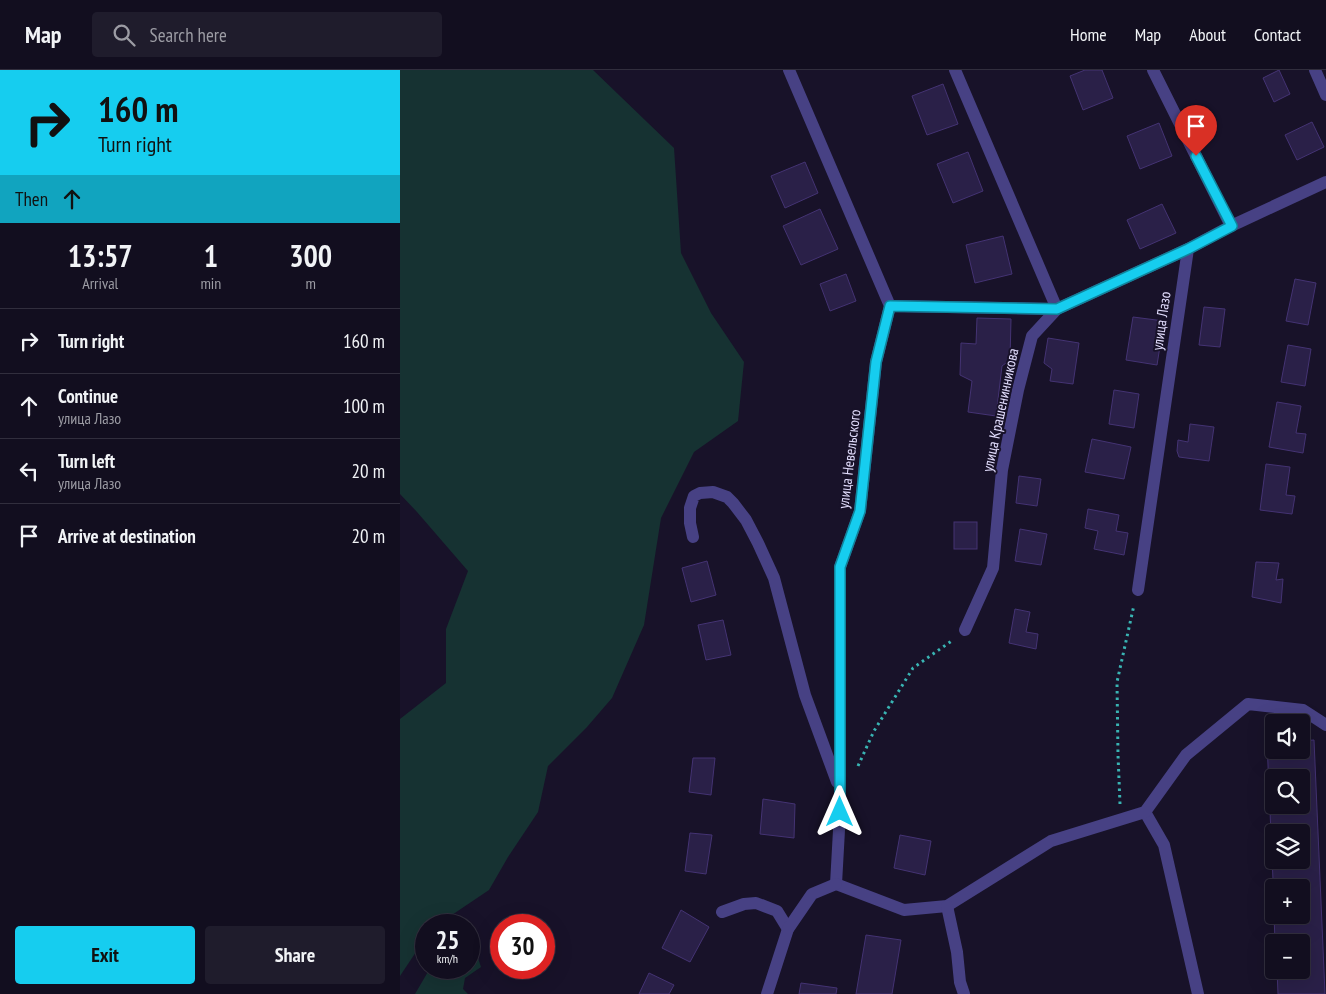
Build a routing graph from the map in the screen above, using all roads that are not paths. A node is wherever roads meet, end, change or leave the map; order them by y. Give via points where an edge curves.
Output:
1 (789, 70) edge
2 (956, 70) edge
3 (1153, 70) edge
4 (1315, 70) edge
5 (1326, 95) edge
6 (1326, 182) edge
7 (1232, 226) junction
8 (1188, 249) junction
9 (890, 306) junction
10 (1057, 309) junction
11 (693, 537) dead end
12 (1138, 590) road end
13 (965, 630) road end
14 (1326, 725) edge
15 (840, 789) junction
16 (1146, 812) junction
17 (836, 884) junction
18 (947, 906) junction
19 (722, 912) dead end
20 (788, 929) junction
21 (962, 988) edge
22 (767, 994) edge
23 (952, 994) edge
24 (1198, 994) edge

1 - 9 street
2 - 10 street
3 - 7 street
4 - 5 street
6 - 7 street
7 - 8 street
8 - 10 street
8 - 12 street, улица Лазо
9 - 10 street
9 - 15 street, улица Невельского via 876,362 860,511 840,567
10 - 13 street, улица Крашенинникова via 1032,336 1002,470 993,568
11 - 15 street via 690,508 694,496 700,493 713,492 727,497 746,520 774,578 805,695
14 - 16 street via 1303,710 1248,704 1186,755
15 - 17 street, улица Невельского
16 - 18 street via 1051,841
16 - 24 street via 1164,845
17 - 18 street via 904,910
17 - 20 street via 812,894
18 - 21 street
19 - 20 street via 756,903 777,911
20 - 22 street
21 - 23 street

